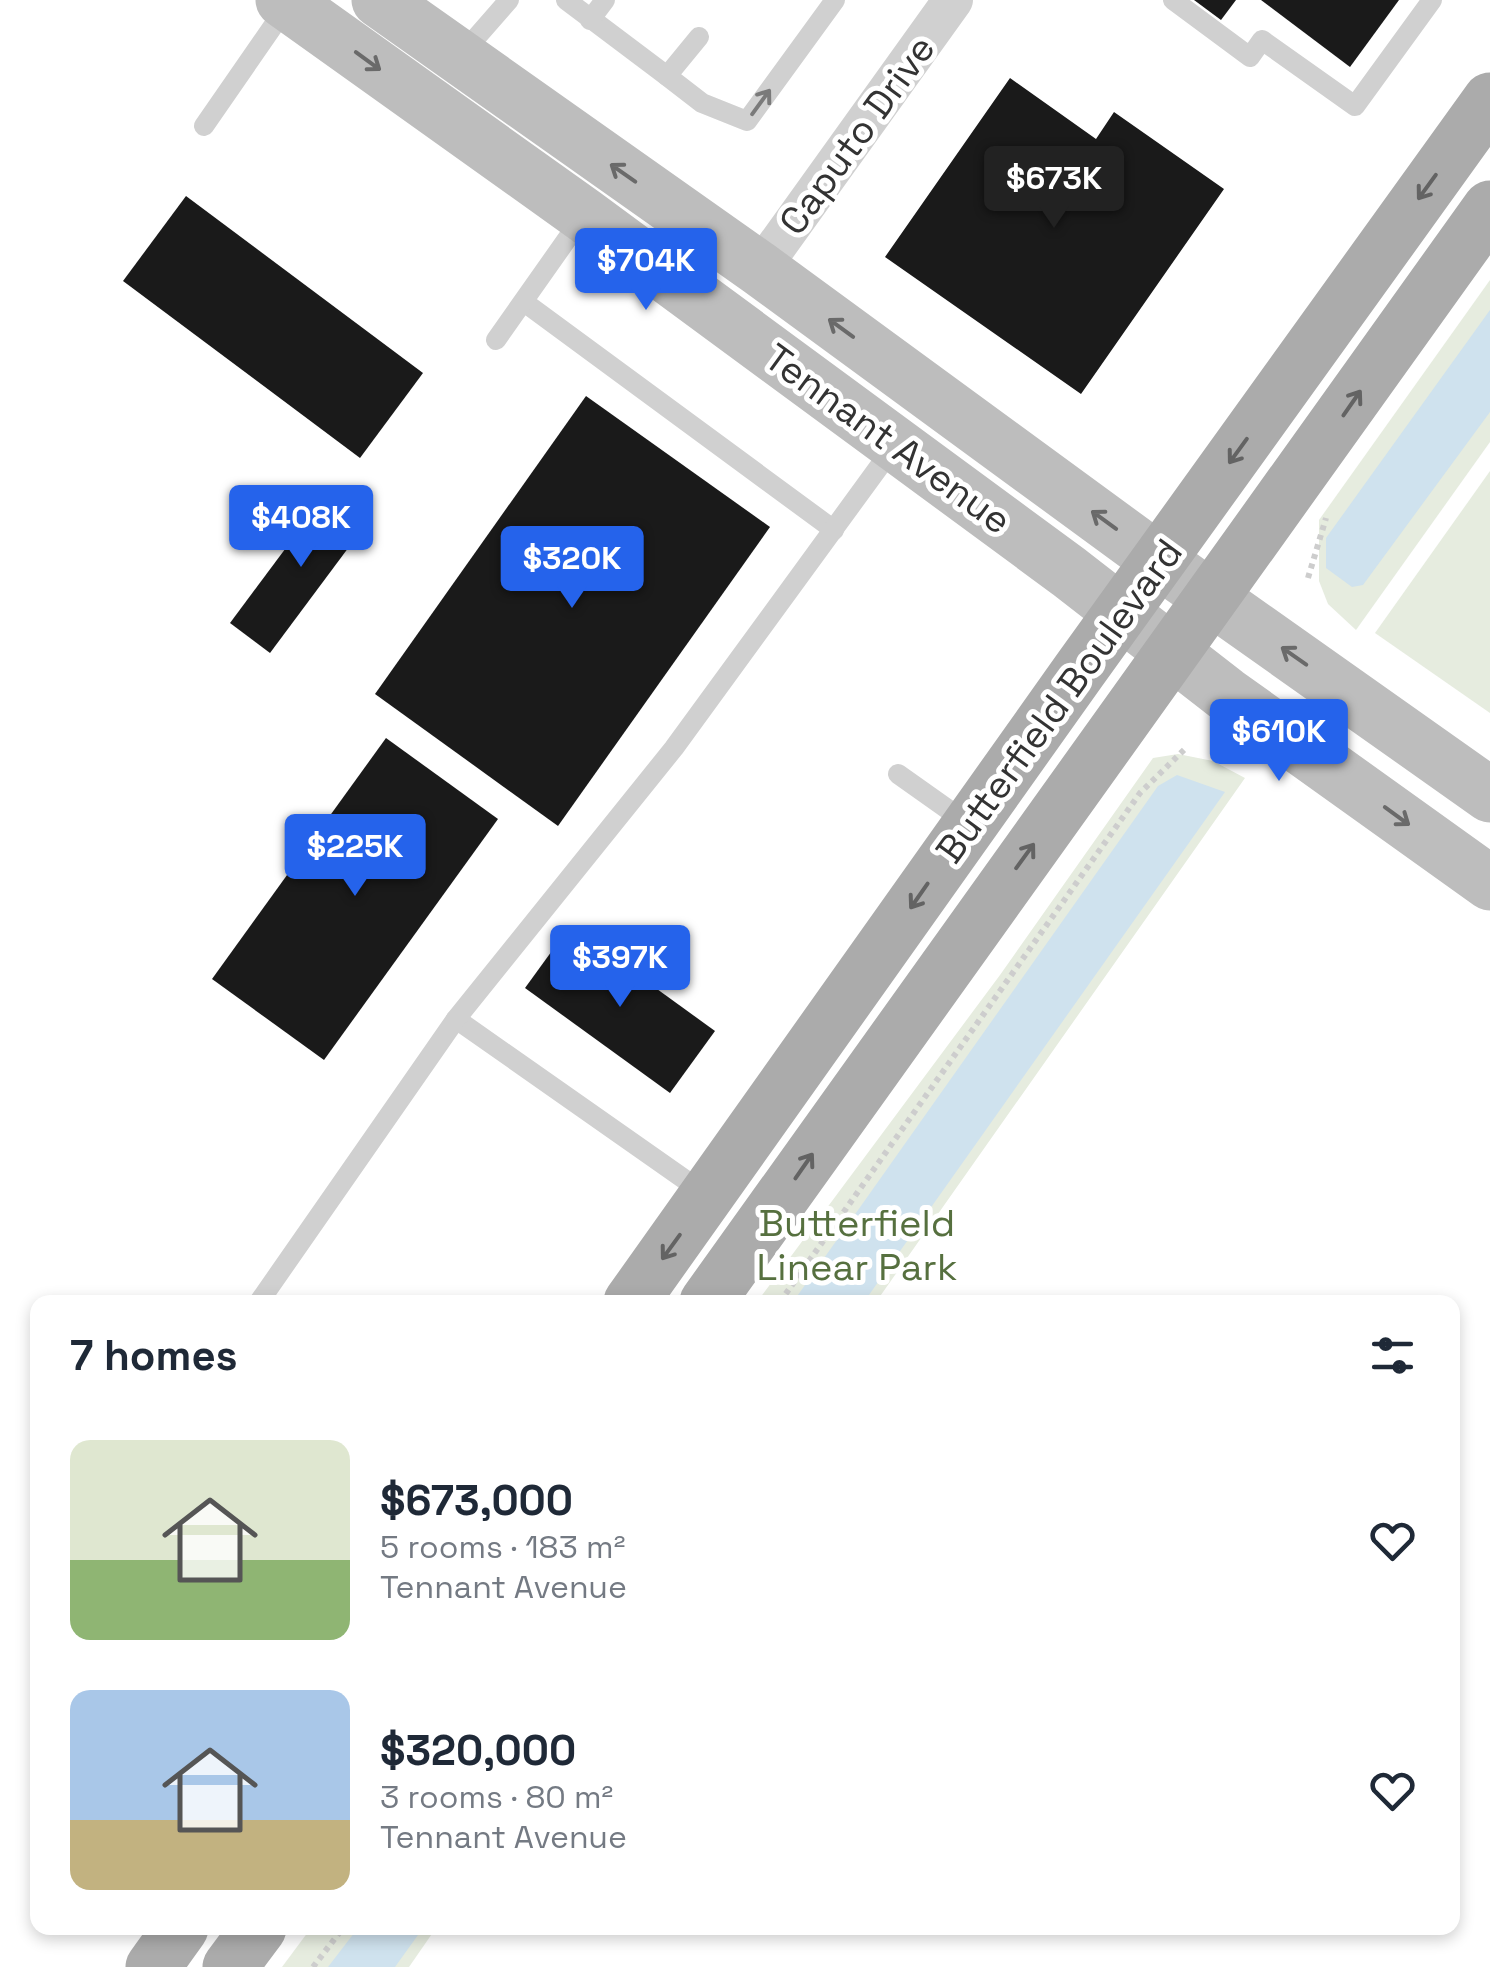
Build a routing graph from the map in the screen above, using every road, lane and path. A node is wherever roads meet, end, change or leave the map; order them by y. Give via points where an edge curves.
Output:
1 (379, 0) edge
2 (508, 0) edge
3 (566, 0) edge
4 (605, 0) edge
5 (835, 0) edge
6 (954, 0) edge
7 (1173, 0) edge
8 (1432, 0) edge
9 (286, 2) edge
10 (590, 20) junction
11 (699, 37) dead end
12 (459, 57) junction
13 (667, 76) junction
14 (1490, 100) edge
15 (204, 126) dead end
16 (1490, 208) edge
17 (584, 215) junction
18 (760, 269) junction
19 (524, 302) junction
20 (496, 340) dead end
21 (896, 444) junction
22 (834, 530) junction
23 (1160, 560) junction
24 (1211, 598) junction
25 (1122, 612) junction
26 (1171, 652) junction
27 (1186, 748) dead end
28 (898, 774) dead end
29 (1490, 795) edge
30 (970, 825) junction
31 (1490, 883) edge
32 (456, 1020) junction
33 (708, 1195) junction
34 (264, 1295) edge
35 (636, 1295) edge
36 (712, 1295) edge
37 (785, 1295) edge
38 (177, 1935) edge
39 (254, 1935) edge
40 (338, 1935) edge
41 (153, 1967) edge
42 (230, 1967) edge
43 (313, 1967) edge

1 - 12 main road, Tennant Avenue
2 - 12 lane
3 - 10 lane
4 - 10 lane
13 -> 5 lane via 702,103 747,122
6 - 18 street, Caputo Drive
7 - 8 lane via 1250,57 1262,40 1355,106
9 - 15 lane
9 -> 17 main road, Tennant Avenue
10 - 13 lane
11 - 13 lane
18 -> 12 main road, Tennant Avenue
14 -> 23 main road, Butterfield Boulevard
24 -> 16 main road, Butterfield Boulevard
17 - 19 lane
17 - 21 main road, Tennant Avenue
23 -> 18 main road, Tennant Avenue
19 - 20 lane
19 - 22 lane
21 - 22 lane
21 - 25 main road, Tennant Avenue
22 - 32 lane via 674,748
23 - 24 main road, Tennant Avenue
23 - 25 main road, Butterfield Boulevard
24 - 26 main road, Butterfield Boulevard
29 -> 24 main road, Tennant Avenue
25 - 26 main road, Tennant Avenue
25 - 30 main road, Butterfield Boulevard
26 -> 31 main road, Tennant Avenue
36 -> 26 main road, Butterfield Boulevard
27 - 37 path via 1140,793
28 - 30 lane
30 -> 33 main road, Butterfield Boulevard
32 - 33 lane
32 - 34 lane
33 -> 35 main road, Butterfield Boulevard
38 - 41 main road
39 - 42 main road
40 - 43 path

